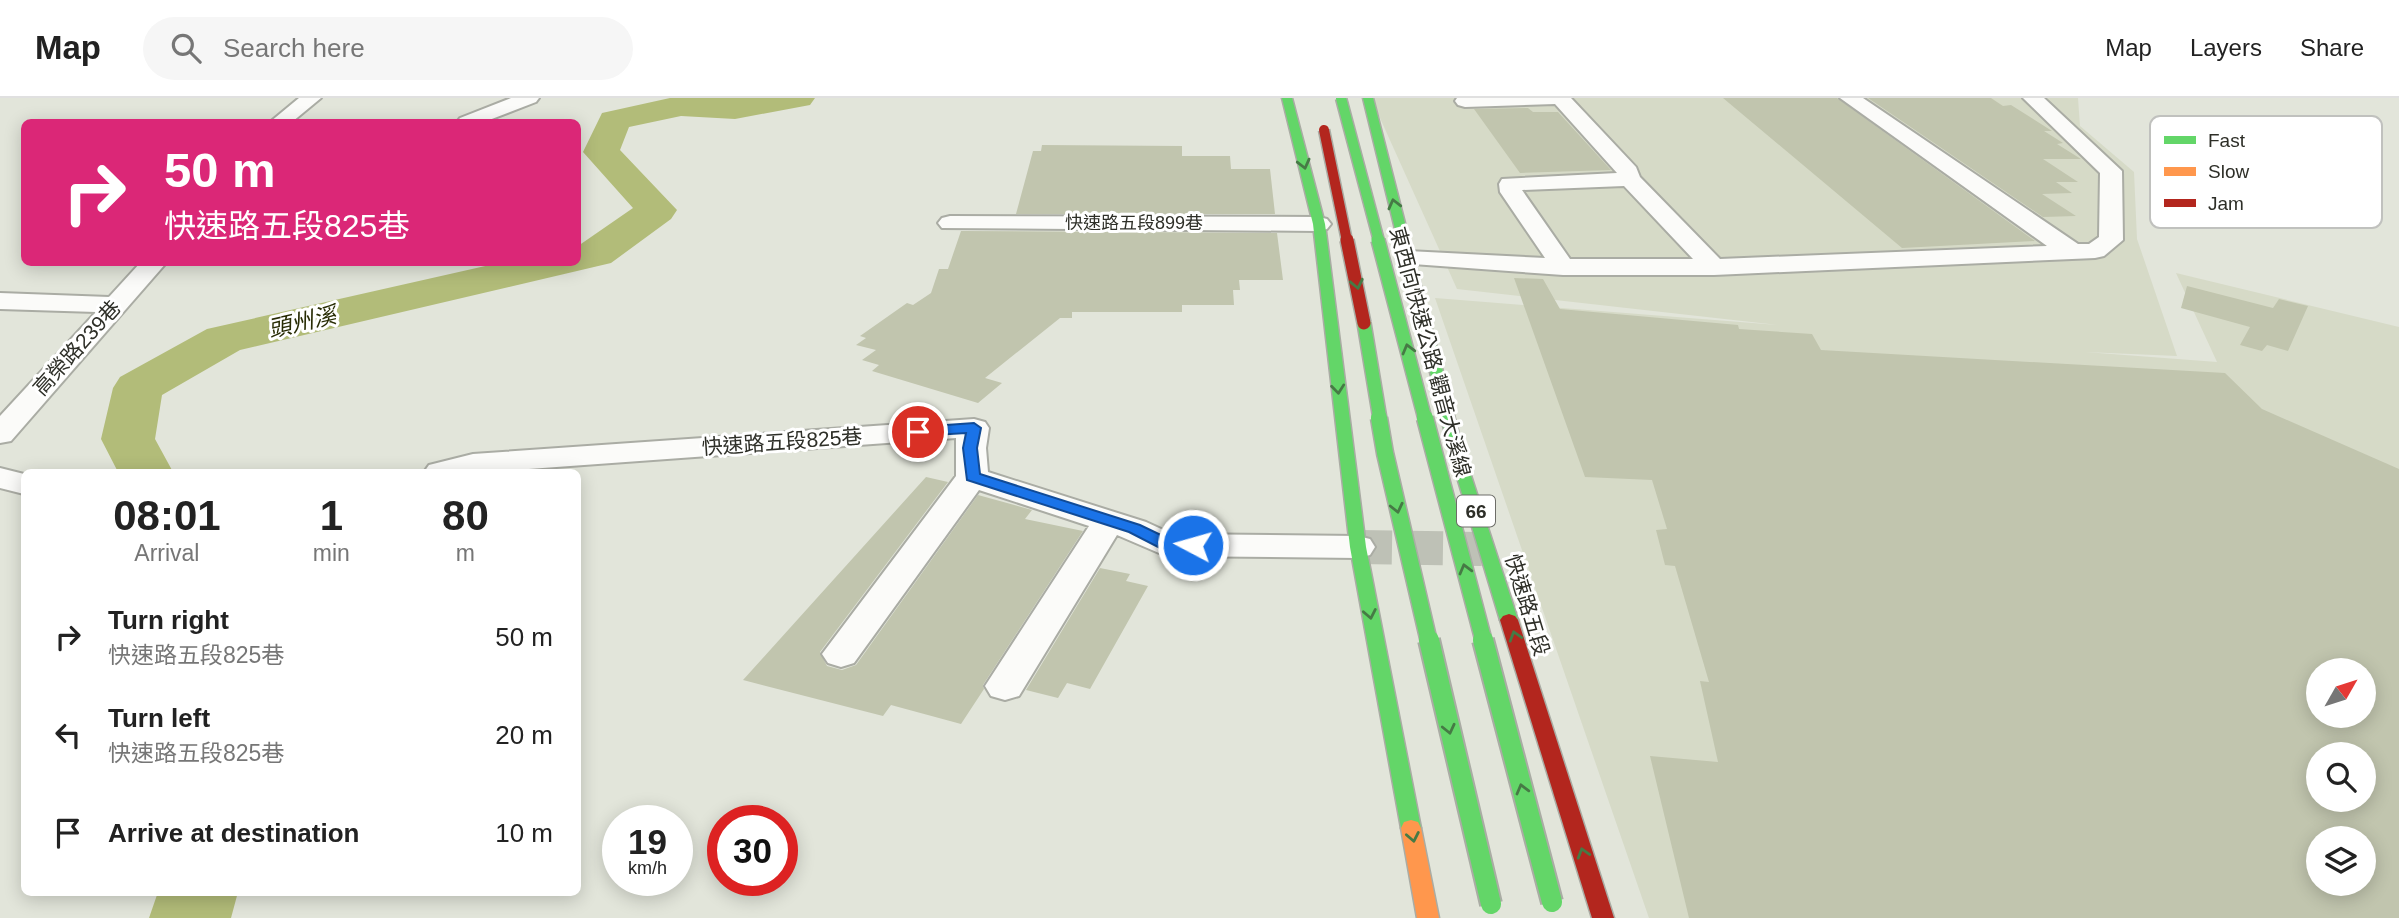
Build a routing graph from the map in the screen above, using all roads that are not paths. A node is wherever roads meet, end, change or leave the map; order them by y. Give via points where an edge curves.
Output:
1 (311, 98) edge
2 (529, 98) edge
3 (1287, 98) edge
4 (1341, 98) edge
5 (1368, 98) edge
6 (1559, 98) edge
7 (1850, 98) edge
8 (2033, 98) edge
9 (1465, 101) dead end
10 (1318, 111) dead end
11 (284, 119) edge
12 (475, 119) edge
13 (1630, 179) junction
14 (950, 223) dead end
15 (1319, 224) junction
16 (2070, 251) junction
17 (1408, 258) junction
18 (151, 266) edge
19 (1563, 267) junction
20 (1714, 267) junction
21 (0, 301) edge
22 (114, 305) junction
23 (0, 434) edge
24 (452, 469) edge
25 (972, 477) junction
26 (0, 478) edge
27 (21, 483) edge
28 (1109, 521) junction
29 (1358, 547) junction
30 (841, 654) dead end
31 (1005, 686) dead end
32 (1552, 902) dead end
33 (1490, 904) dead end
34 (1428, 918) edge
35 (1603, 918) edge

1 - 11 street
2 - 12 street
3 -> 15 main road
32 -> 4 main road, 東西向快速公路 觀音大溪線 / 66, bridge
17 -> 5 main road, 快速路五段 / 66
6 - 9 street
6 - 13 street
7 - 16 street
8 - 16 street via 2111,171 2111,240 2095,251
10 -> 33 main road, bridge via 1360,298 1385,453
13 - 19 street via 1510,184
13 - 20 street
14 - 15 street, 快速路五段899巷
15 -> 29 main road
16 - 20 street
17 - 19 street
35 -> 17 main road, 快速路五段 / 66 via 1457,454
18 - 22 street, 高榮路239巷
19 - 20 street
21 - 22 street
22 - 23 street, 高榮路239巷
24 - 25 street, 快速路五段825巷 via 974,428
25 - 28 street
25 - 30 street
26 - 27 street
28 - 29 street via 1166,545
28 - 31 street
29 -> 34 main road

